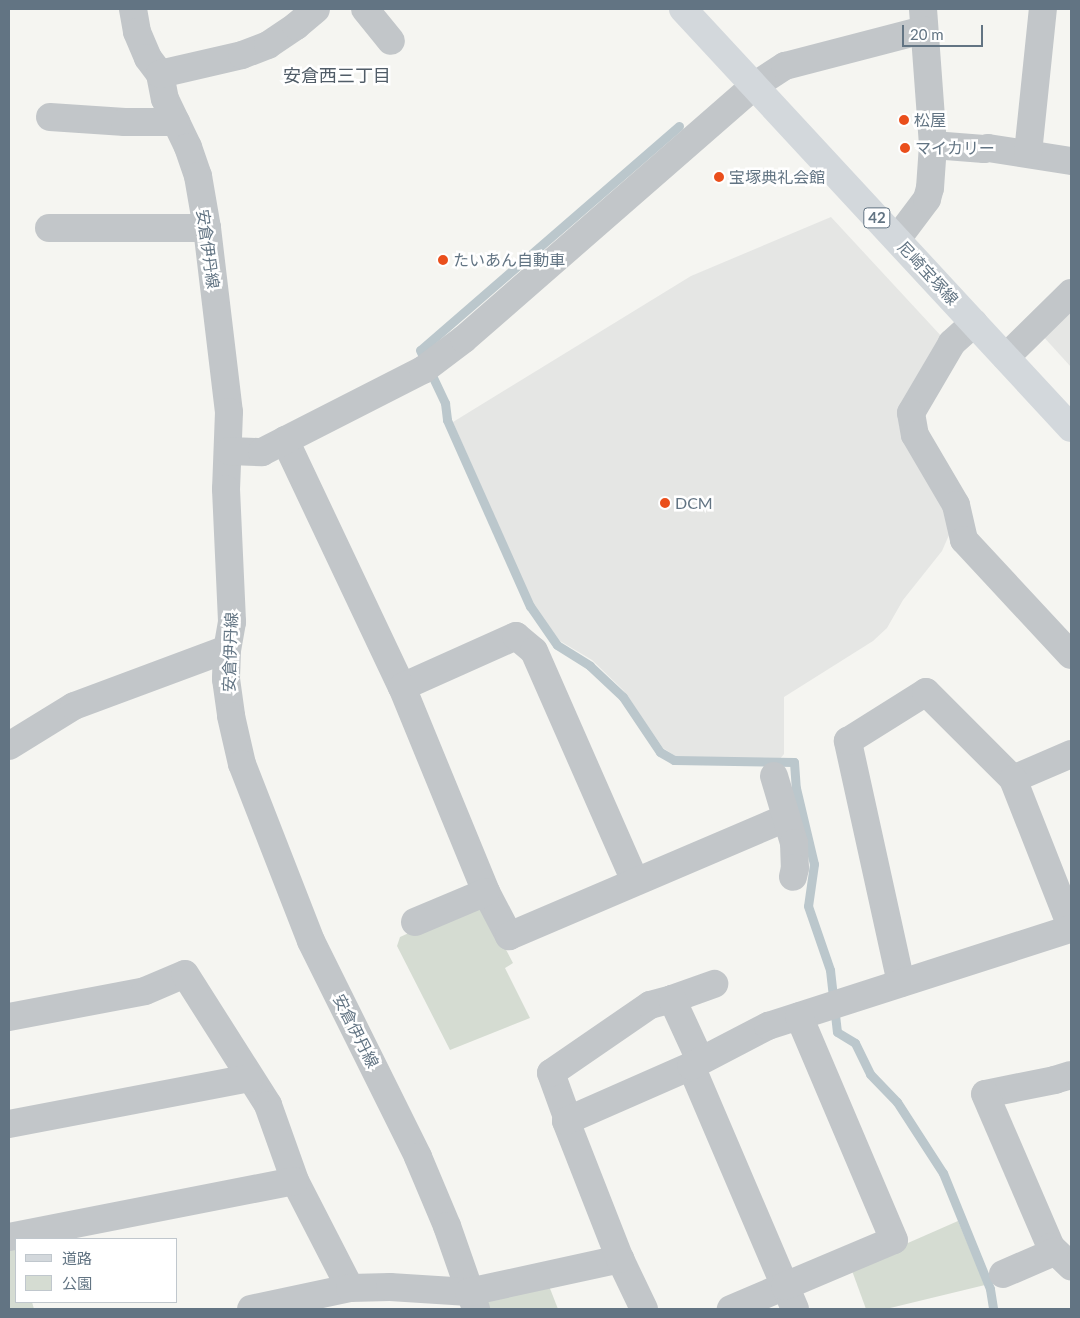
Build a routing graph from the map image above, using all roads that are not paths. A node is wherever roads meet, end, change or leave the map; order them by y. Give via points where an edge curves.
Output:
1 (133, 9) edge
2 (316, 9) edge
3 (365, 9) edge
4 (683, 9) edge
5 (1043, 9) edge
6 (923, 20) edge
7 (391, 41) dead end
8 (160, 74) junction
9 (754, 86) junction
10 (50, 117) dead end
11 (176, 122) junction
12 (933, 145) junction
13 (1028, 153) junction
14 (1071, 161) edge
15 (49, 228) dead end
16 (207, 228) junction
17 (897, 239) junction
18 (1071, 293) edge
19 (974, 323) junction
20 (1006, 357) junction
21 (1071, 428) edge
22 (285, 440) junction
23 (229, 451) junction
24 (227, 649) junction
25 (1071, 655) edge
26 (402, 687) junction
27 (9, 746) edge
28 (1071, 754) edge
29 (774, 776) dead end
30 (1013, 779) junction
31 (785, 818) junction
32 (793, 876) dead end
33 (635, 881) junction
34 (486, 892) junction
35 (416, 922) dead end
36 (1071, 927) edge
37 (901, 983) junction
38 (714, 984) dead end
39 (672, 999) junction
40 (799, 1016) junction
41 (9, 1017) edge
42 (696, 1063) junction
43 (1071, 1075) edge
44 (250, 1078) junction
45 (568, 1120) junction
46 (9, 1124) edge
47 (295, 1182) junction
48 (9, 1237) edge
49 (1064, 1256) edge
50 (620, 1260) junction
51 (1003, 1274) dead end
52 (350, 1288) junction
53 (387, 1298) edge
54 (790, 1298) edge
55 (473, 1301) edge
56 (251, 1309) edge
57 (644, 1309) edge
58 (731, 1309) edge

1 - 8 street, 安倉伊丹線 via 137,32 148,58
2 - 8 street via 268,45 242,55
3 - 7 street
4 - 9 main road, 尼崎宝塚線 / 42
5 - 13 street
6 - 9 street via 785,66
6 - 12 street
8 - 11 street, 安倉伊丹線 via 165,99
9 - 17 main road, 尼崎宝塚線 / 42
9 - 22 street via 423,370
10 - 11 street
11 - 16 street, 安倉伊丹線 via 198,176
12 - 13 street
12 - 17 street via 927,199
13 - 14 street
15 - 16 street
16 - 23 street, 安倉伊丹線 via 229,412
17 - 19 main road, 尼崎宝塚線 / 42
18 - 20 street
19 - 20 main road, 尼崎宝塚線 / 42
19 - 25 street via 952,343 912,413 915,436 956,505 964,540
20 - 21 main road, 尼崎宝塚線 / 42
22 - 23 street via 262,452
22 - 26 street
23 - 24 street, 安倉伊丹線 via 226,489 232,622
24 - 27 street via 74,706
24 - 55 street, 安倉伊丹線 via 226,678 231,716 242,764 262,821 311,942 418,1157
26 - 33 street via 516,636 534,651
26 - 34 street
28 - 30 street
29 - 31 street
30 - 36 street
30 - 37 street via 926,692 848,741
31 - 32 street via 794,843
31 - 33 street
33 - 34 street via 509,936
34 - 35 street
36 - 37 street
37 - 40 street
38 - 39 street
39 - 42 street
39 - 45 street via 650,1005 550,1073
40 - 42 street via 768,1026
40 - 54 street via 894,1240
41 - 44 street via 145,991 185,974
42 - 45 street
42 - 54 street
43 - 49 street via 976,1094
44 - 46 street
44 - 47 street via 268,1105
45 - 50 street via 566,1122
47 - 48 street
47 - 52 street
49 - 51 street
50 - 55 street
50 - 57 street
52 - 53 street
52 - 56 street
53 - 55 street
54 - 58 street

